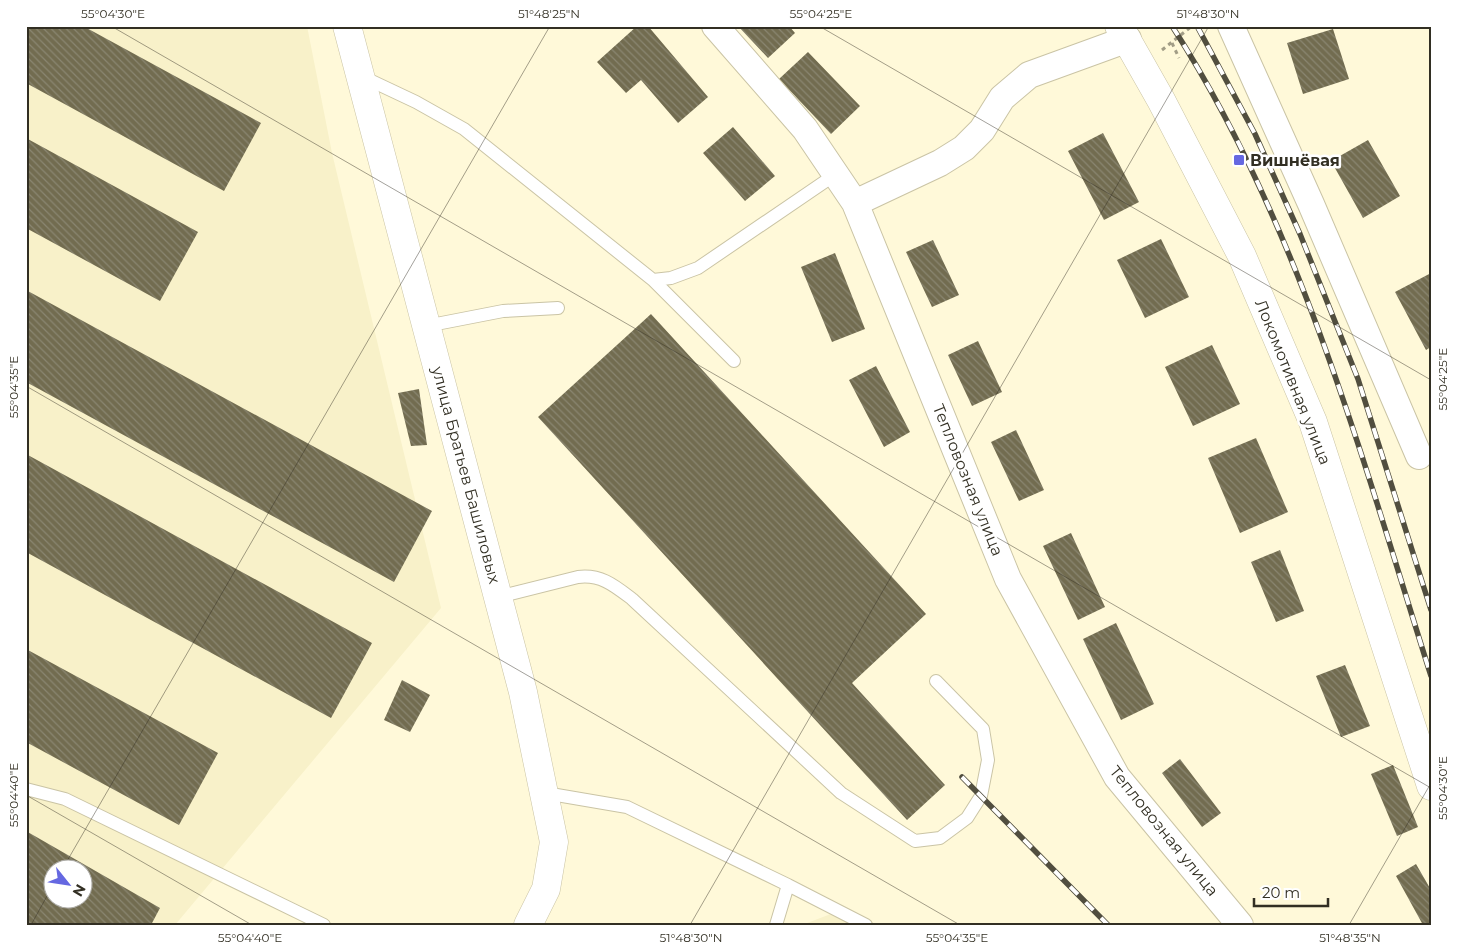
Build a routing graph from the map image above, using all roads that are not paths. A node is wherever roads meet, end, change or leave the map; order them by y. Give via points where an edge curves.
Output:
1 (348, 26) edge
2 (715, 26) edge
3 (1230, 26) edge
4 (1123, 32) edge
5 (360, 76) junction
6 (836, 174) junction
7 (855, 203) junction
8 (653, 280) junction
9 (558, 308) dead end
10 (426, 326) junction
11 (734, 361) dead end
12 (1419, 456) dead end
13 (498, 597) junction
14 (936, 681) dead end
15 (1431, 786) edge
16 (26, 789) edge
17 (545, 793) junction
18 (788, 884) junction
19 (324, 925) edge
20 (528, 925) edge
21 (776, 925) edge
22 (866, 925) edge
23 (1240, 925) edge

1 - 5 street, улица Братьев Башиловых
2 - 6 street, Тепловозная улица via 805,128
3 - 12 street via 1311,204
4 - 7 street via 1029,75 1002,98 982,130 964,148 940,163
4 - 15 street, Локомотивная улица via 1242,256 1313,422
5 - 8 lane via 464,129
5 - 10 street, улица Братьев Башиловых
6 - 7 street, Тепловозная улица
6 - 8 lane via 698,268 671,278
7 - 23 street, Тепловозная улица via 1008,579 1117,776
8 - 11 lane
9 - 10 lane via 503,311
10 - 13 street, улица Братьев Башиловых
13 - 14 lane via 578,577 590,576 608,581 632,599 841,793 915,841 940,838 967,818 981,796 988,760 983,729
13 - 17 street, улица Братьев Башиловых via 524,692
16 - 19 lane via 64,799
17 - 18 lane via 627,807
17 - 20 street, улица Братьев Башиловых via 554,842 546,889
18 - 21 lane
18 - 22 lane

